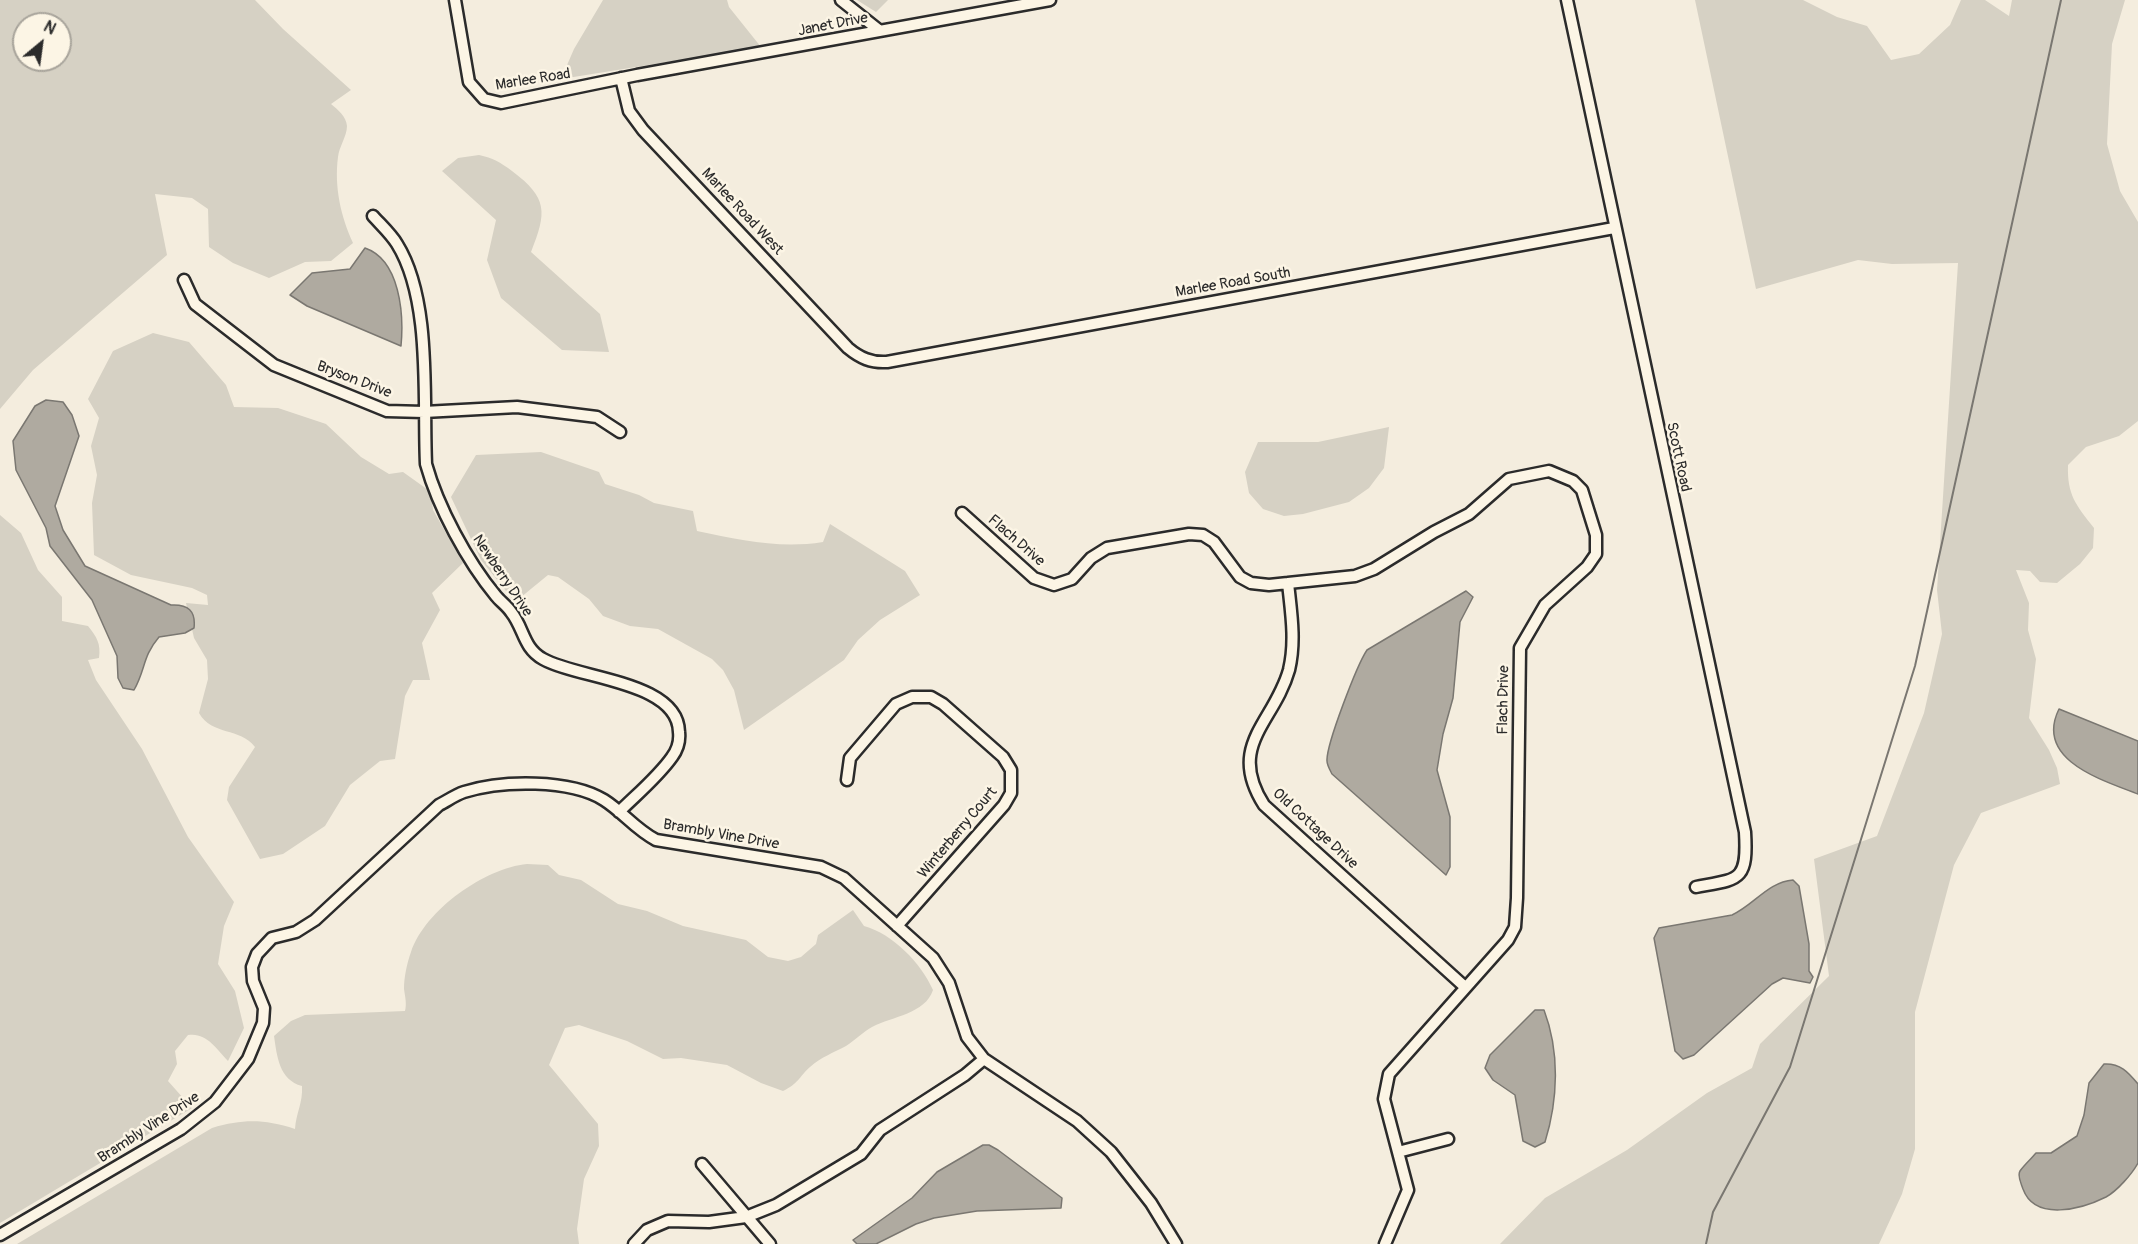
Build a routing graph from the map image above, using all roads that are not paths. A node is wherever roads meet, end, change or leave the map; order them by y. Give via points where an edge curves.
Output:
1 (454, 0) edge
2 (841, 0) edge
3 (1050, 0) edge
4 (1567, 0) edge
5 (880, 31) junction
6 (621, 78) junction
7 (373, 216) dead end
8 (1614, 228) junction
9 (184, 280) dead end
10 (859, 356) joint
11 (424, 412) junction
12 (620, 432) dead end
13 (962, 513) dead end
14 (1288, 583) junction
15 (846, 780) dead end
16 (619, 813) junction
17 (1696, 887) dead end
18 (897, 926) junction
19 (1466, 987) junction
20 (984, 1059) junction
21 (1448, 1138) dead end
22 (1398, 1152) junction
23 (702, 1164) dead end
24 (746, 1217) junction
25 (0, 1235) edge
26 (634, 1244) edge
27 (770, 1244) edge
28 (1176, 1244) edge
29 (1385, 1244) edge

1 - 6 street, Marlee Road via 469,82 484,99 506,103
2 - 5 street
3 - 5 street, Janet Drive
4 - 8 street, Scott Road
5 - 6 street, Janet Drive
6 - 10 street, Marlee Road West via 629,111 643,130
7 - 11 street, Newberry Drive via 397,244 414,280 421,316
8 - 10 street, Marlee Road South via 887,362
8 - 17 street, Scott Road via 1745,832 1745,860 1739,875 1730,882
9 - 11 street, Bryson Drive via 195,304 274,364 387,411
11 - 12 street, Bryson Drive via 517,407 597,417
11 - 16 street, Newberry Drive via 426,464 432,486 470,560 512,613 528,648 544,660 645,690 673,710 680,742 673,756
13 - 14 street, Flach Drive via 1034,578 1054,585 1072,579 1091,558 1107,548 1189,534 1203,535 1214,542 1240,577 1251,583
14 - 19 street, Old Cottage Drive via 1294,638 1288,671 1250,754 1253,789 1264,806
14 - 19 street, Flach Drive via 1354,576 1374,569 1469,514 1509,479 1549,471 1574,481 1582,490 1596,535 1596,554 1545,605 1520,648 1515,927
15 - 18 street, Winterberry Court via 850,758 896,705 912,697 931,697 943,704 1002,756 1011,770 1011,793 1004,805
16 - 18 street, Brambly Vine Drive via 656,840 821,867 844,878
16 - 25 street, Brambly Vine Drive via 605,800 563,785 484,786 439,805 315,920 296,932 272,938 257,954 252,967 253,981 264,1008 263,1023 248,1059 215,1102 181,1129
18 - 20 street, Brambly Vine Drive via 933,958 950,983 967,1037
19 - 22 street, Flach Drive via 1389,1074 1384,1099
20 - 24 street via 880,1130 861,1154 776,1204
20 - 28 street, Brambly Vine Drive via 1077,1121 1111,1152
21 - 22 street
22 - 29 street, Flach Drive via 1408,1190
23 - 24 street
24 - 26 street via 709,1222 668,1221 647,1230
24 - 27 street

